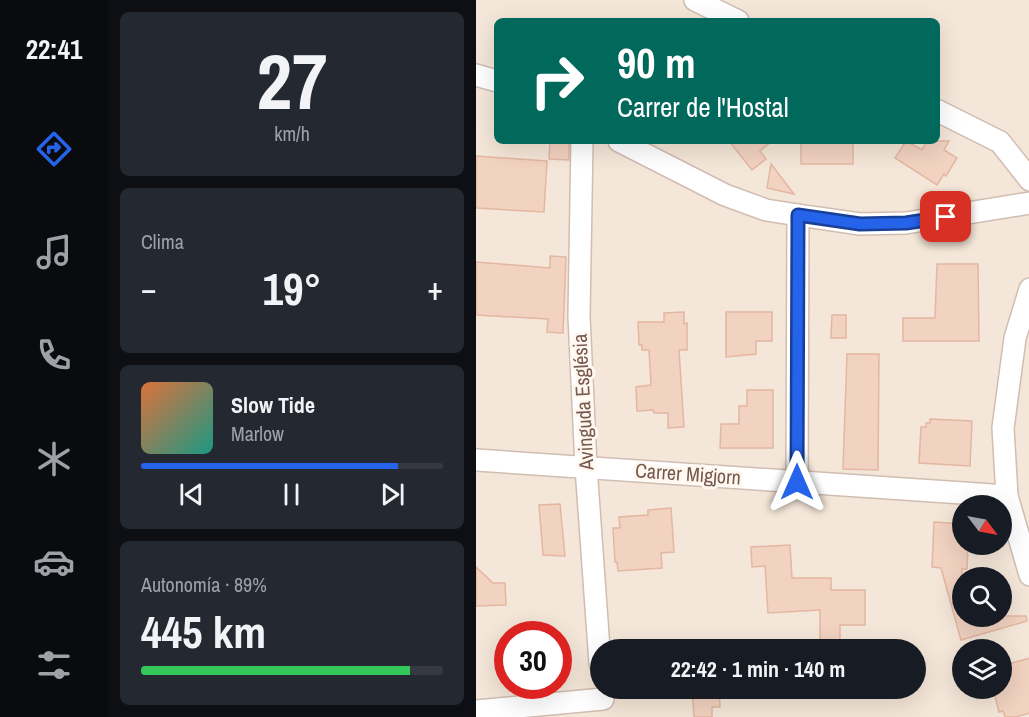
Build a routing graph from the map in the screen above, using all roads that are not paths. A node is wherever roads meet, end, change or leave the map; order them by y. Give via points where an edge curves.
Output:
1 (695, 0) edge
2 (732, 18) edge
3 (476, 75) edge
4 (494, 80) edge
5 (940, 112) edge
6 (582, 144) edge
7 (625, 144) edge
8 (1030, 180) edge
9 (1030, 203) edge
10 (798, 215) junction
11 (1030, 290) edge
12 (476, 460) edge
13 (586, 467) junction
14 (797, 482) junction
15 (992, 495) edge
16 (1007, 495) edge
17 (1012, 513) edge
18 (1030, 575) edge
19 (598, 639) edge
20 (604, 701) edge
21 (476, 711) edge

1 - 2 street
3 - 4 street
5 - 8 street via 1000,142
6 - 13 street, Avinguda Església via 579,316
7 - 10 street via 725,195 766,210
9 - 10 street via 906,223 860,224
10 - 14 street
11 - 16 street via 1015,338 1003,428
12 - 13 street, Carrer Migjorn
13 - 14 street, Carrer Migjorn
13 - 19 street, Avinguda Església
14 - 15 street, Carrer Migjorn
17 - 18 street
20 - 21 street

